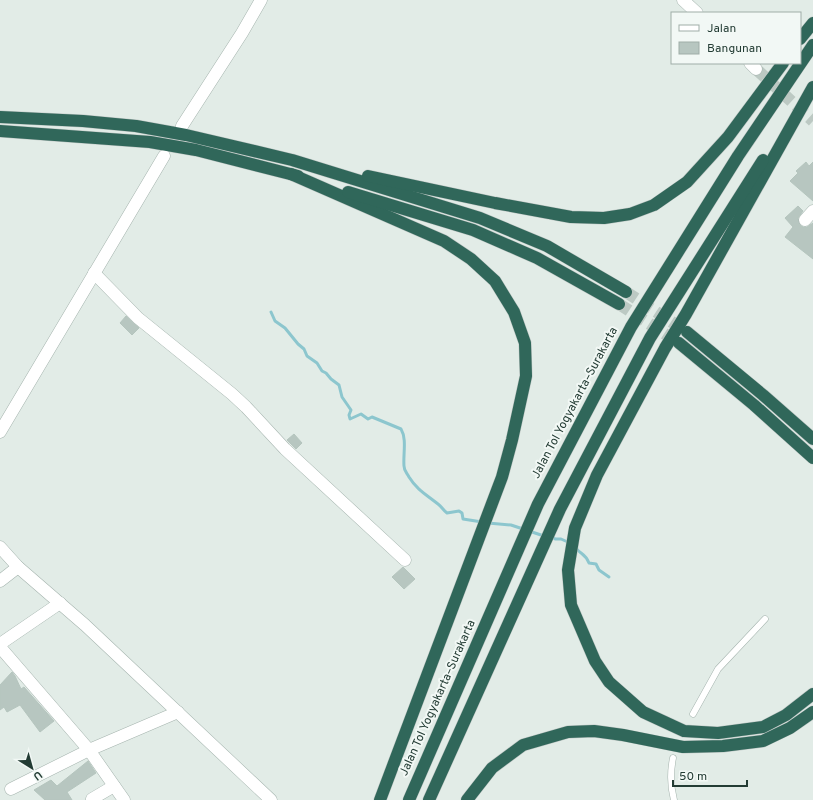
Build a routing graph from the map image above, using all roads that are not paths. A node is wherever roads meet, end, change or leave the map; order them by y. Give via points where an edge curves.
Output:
1 (261, 0) edge
2 (683, 0) edge
3 (696, 12) edge
4 (813, 23) edge
5 (801, 38) edge
6 (813, 45) edge
7 (801, 63) edge
8 (781, 64) edge
9 (800, 64) edge
10 (813, 84) edge
11 (813, 87) edge
12 (0, 117) edge
13 (182, 126) dead end
14 (0, 131) edge
15 (164, 156) dead end
16 (292, 160) junction
17 (291, 174) junction
18 (94, 273) junction
19 (626, 292) tunnel mouth
20 (619, 304) tunnel mouth
21 (687, 332) tunnel mouth
22 (679, 343) tunnel mouth
23 (0, 432) edge
24 (813, 439) edge
25 (813, 458) edge
26 (0, 547) edge
27 (404, 560) dead end
28 (18, 567) junction
29 (0, 581) edge
30 (60, 603) junction
31 (765, 619) dead end
32 (0, 645) edge
33 (813, 694) edge
34 (178, 712) junction
35 (813, 712) edge
36 (693, 714) dead end
37 (89, 750) junction
38 (673, 758) dead end
39 (114, 786) junction
40 (10, 789) dead end
41 (92, 799) dead end
42 (124, 800) edge
43 (271, 800) edge
44 (380, 800) edge
45 (409, 800) edge
46 (429, 800) edge
47 (467, 800) edge
48 (674, 800) edge

1 - 13 street
2 - 3 street
4 - 5 highway
6 - 7 highway, Jalan Tol Yogyakarta–Surakarta
8 - 16 highway via 728,137 687,182 654,205 630,214 604,218 571,217
9 - 45 highway, Jalan Tol Yogyakarta–Surakarta via 738,156 631,327 538,504
10 - 46 highway via 650,338 560,509
11 - 33 highway via 665,348 597,475 575,528 568,570 571,605 595,662 609,682 643,712 684,731 718,733 762,727 786,715
12 - 16 highway via 136,126
14 - 17 highway via 150,142 196,150
15 - 18 street
16 - 19 highway via 480,218 547,246
17 - 20 highway via 473,230 538,258
17 - 44 highway via 444,241 471,259 495,281 514,312 525,343 526,376 502,477
18 - 23 street
18 - 27 street via 138,318 232,394 291,454
21 - 24 highway
22 - 25 highway
26 - 28 street
28 - 29 street
28 - 30 street
30 - 32 street
30 - 34 street
31 - 36 lane via 718,669
32 - 37 street
34 - 37 street
34 - 43 street
35 - 47 highway via 790,728 763,741 723,746 683,747 623,734 568,732 523,745 492,768
37 - 39 street
37 - 40 street
38 - 48 lane via 670,786
39 - 41 street
39 - 42 street

